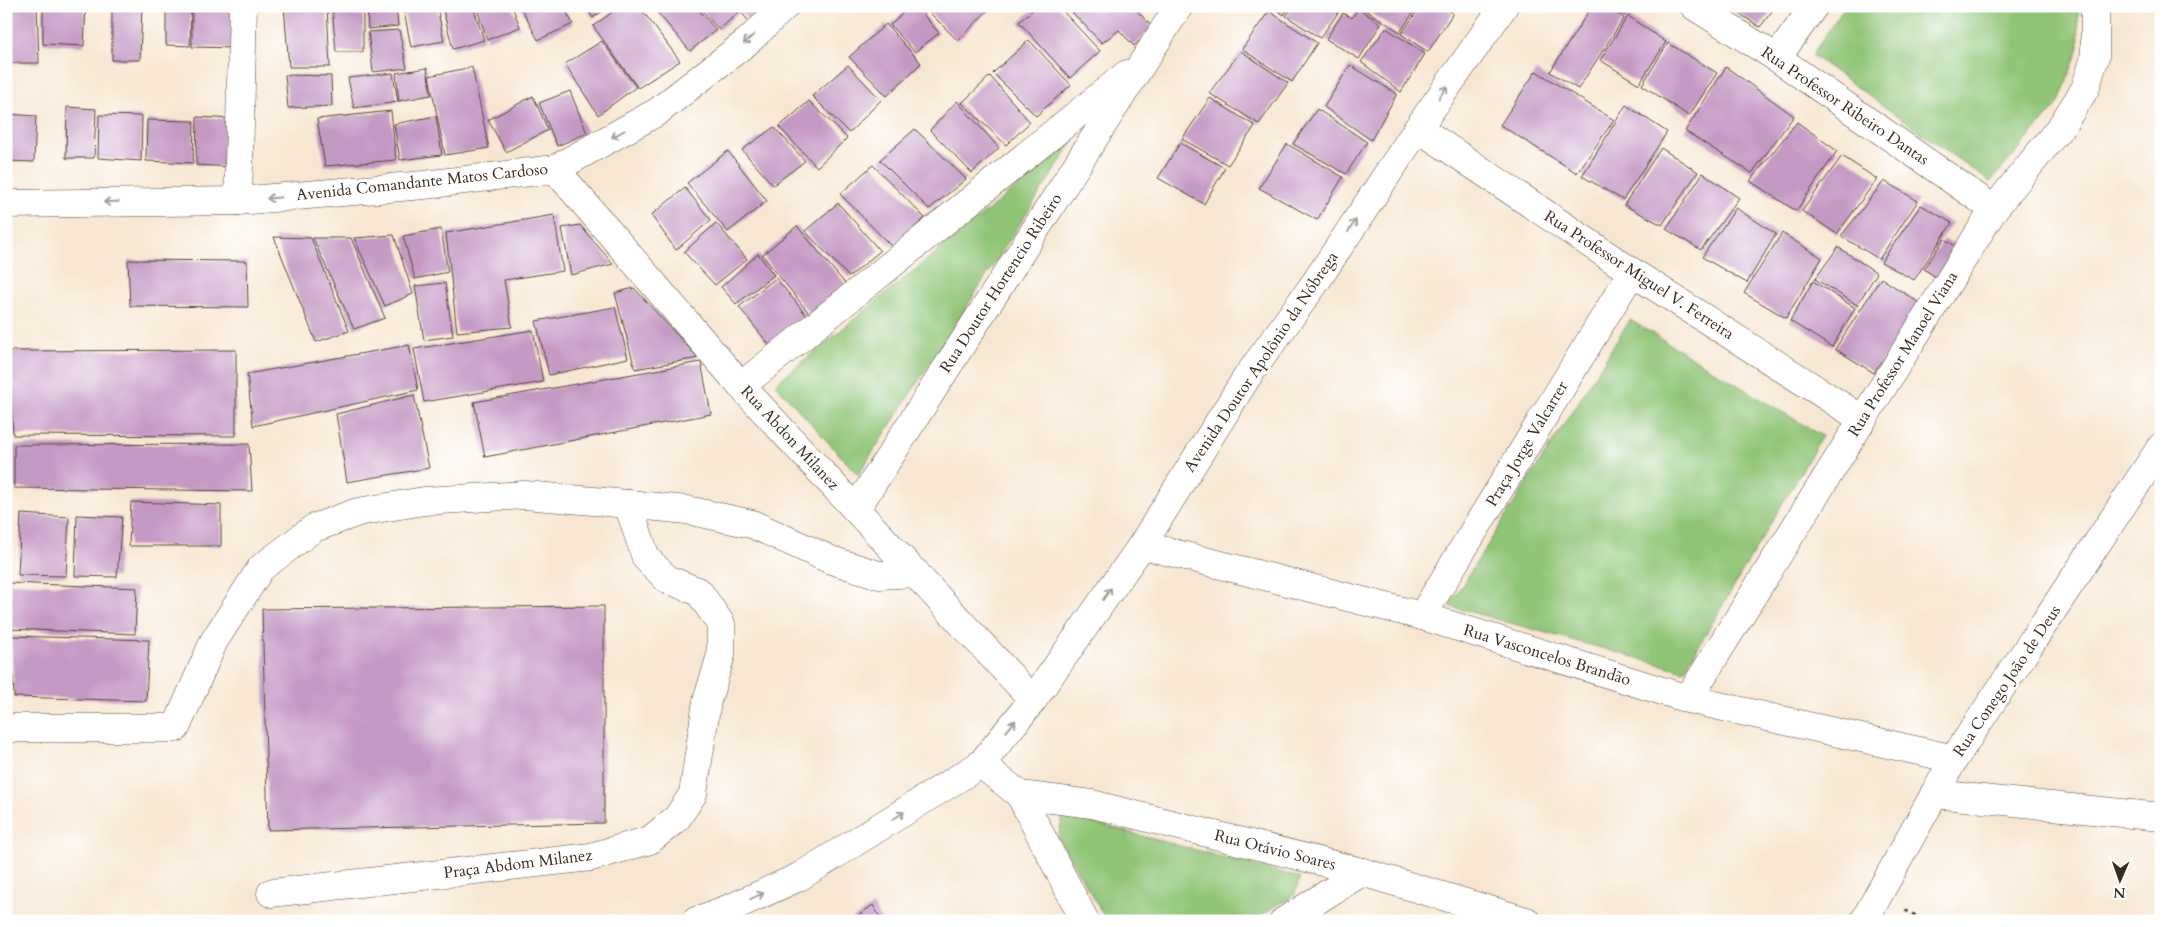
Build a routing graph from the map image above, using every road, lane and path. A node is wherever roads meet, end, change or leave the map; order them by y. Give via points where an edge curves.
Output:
1 (243, 6) edge
2 (786, 6) edge
3 (1179, 6) edge
4 (1504, 6) edge
5 (1694, 6) edge
6 (1814, 6) edge
7 (2095, 6) edge
8 (1146, 58) junction
9 (1776, 58) junction
10 (1418, 128) junction
11 (555, 169) junction
12 (238, 200) junction
13 (6, 204) edge
14 (1994, 209) junction
15 (1632, 272) junction
16 (741, 386) junction
17 (1862, 419) junction
18 (2161, 447) edge
19 (628, 504) junction
20 (856, 508) junction
21 (1142, 545) junction
22 (916, 573) junction
23 (1422, 616) junction
24 (1688, 699) junction
25 (1033, 700) junction
26 (6, 728) edge
27 (1954, 759) junction
28 (981, 764) junction
29 (1020, 794) junction
30 (1934, 794) junction
31 (2161, 817) edge
32 (1362, 872) junction
33 (271, 893) dead end
34 (696, 921) edge
35 (1085, 921) edge
36 (1284, 921) edge
37 (1526, 921) edge
38 (1864, 921) edge

1 - 12 street
2 -> 11 street, Avenida Comandante Matos Cardoso via 748,41 658,112
3 - 8 street, Rua Doutor Hortencio Ribeiro
10 -> 4 street, Avenida Doutor Apolônio da Nóbrega
5 - 9 street, Rua Professor Ribeiro Dantas
6 - 9 street
7 - 14 street, Rua Professor Manoel Viana via 2095,57 2085,89 2062,125
8 - 16 street, Rua Doutor Hortencio Ribeiro
8 - 20 street, Rua Doutor Hortencio Ribeiro
9 - 14 street, Rua Professor Ribeiro Dantas
10 - 15 street, Rua Professor Miguel V. Ferreira
21 -> 10 street, Avenida Doutor Apolônio da Nóbrega via 1247,377
11 -> 12 street, Avenida Comandante Matos Cardoso via 424,185
11 - 16 street, Rua Abdon Milanez
12 -> 13 street, Avenida Comandante Matos Cardoso
14 - 17 street, Rua Professor Manoel Viana
15 - 17 street, Rua Professor Miguel V. Ferreira
15 - 23 street, Praça Jorge Valcarrer
16 - 20 street, Rua Abdon Milanez
17 - 24 street, Rua Professor Manoel Viana
18 - 27 street, Rua Conego João de Deus
19 - 22 street via 687,510 752,524 831,560 879,575
19 - 26 street via 525,495 424,501 358,512 314,528 261,568 214,642 176,728
19 - 33 street, Praça Abdom Milanez via 646,558 667,578 699,592 720,624 720,655 707,702 693,794 677,818 650,840 591,857
20 - 22 street, Rua Abdon Milanez
21 - 23 street, Rua Vasconcelos Brandão
25 -> 21 street, Avenida Doutor Apolônio da Nóbrega
22 - 25 street, Rua Abdon Milanez
23 - 24 street, Rua Vasconcelos Brandão
24 - 27 street, Rua Vasconcelos Brandão
28 -> 25 street, Avenida Doutor Apolônio da Nóbrega
27 - 30 street, Rua Conego João de Deus
28 - 29 street, Rua Otávio Soares
34 -> 28 street, Avenida Doutor Apolônio da Nóbrega via 799,877
29 - 32 street, Rua Otávio Soares via 1092,804
29 - 35 street, Rua Otávio Soares
30 - 31 street
30 - 38 street, Rua Conego João de Deus
32 - 36 street
32 - 37 street, Rua Otávio Soares

